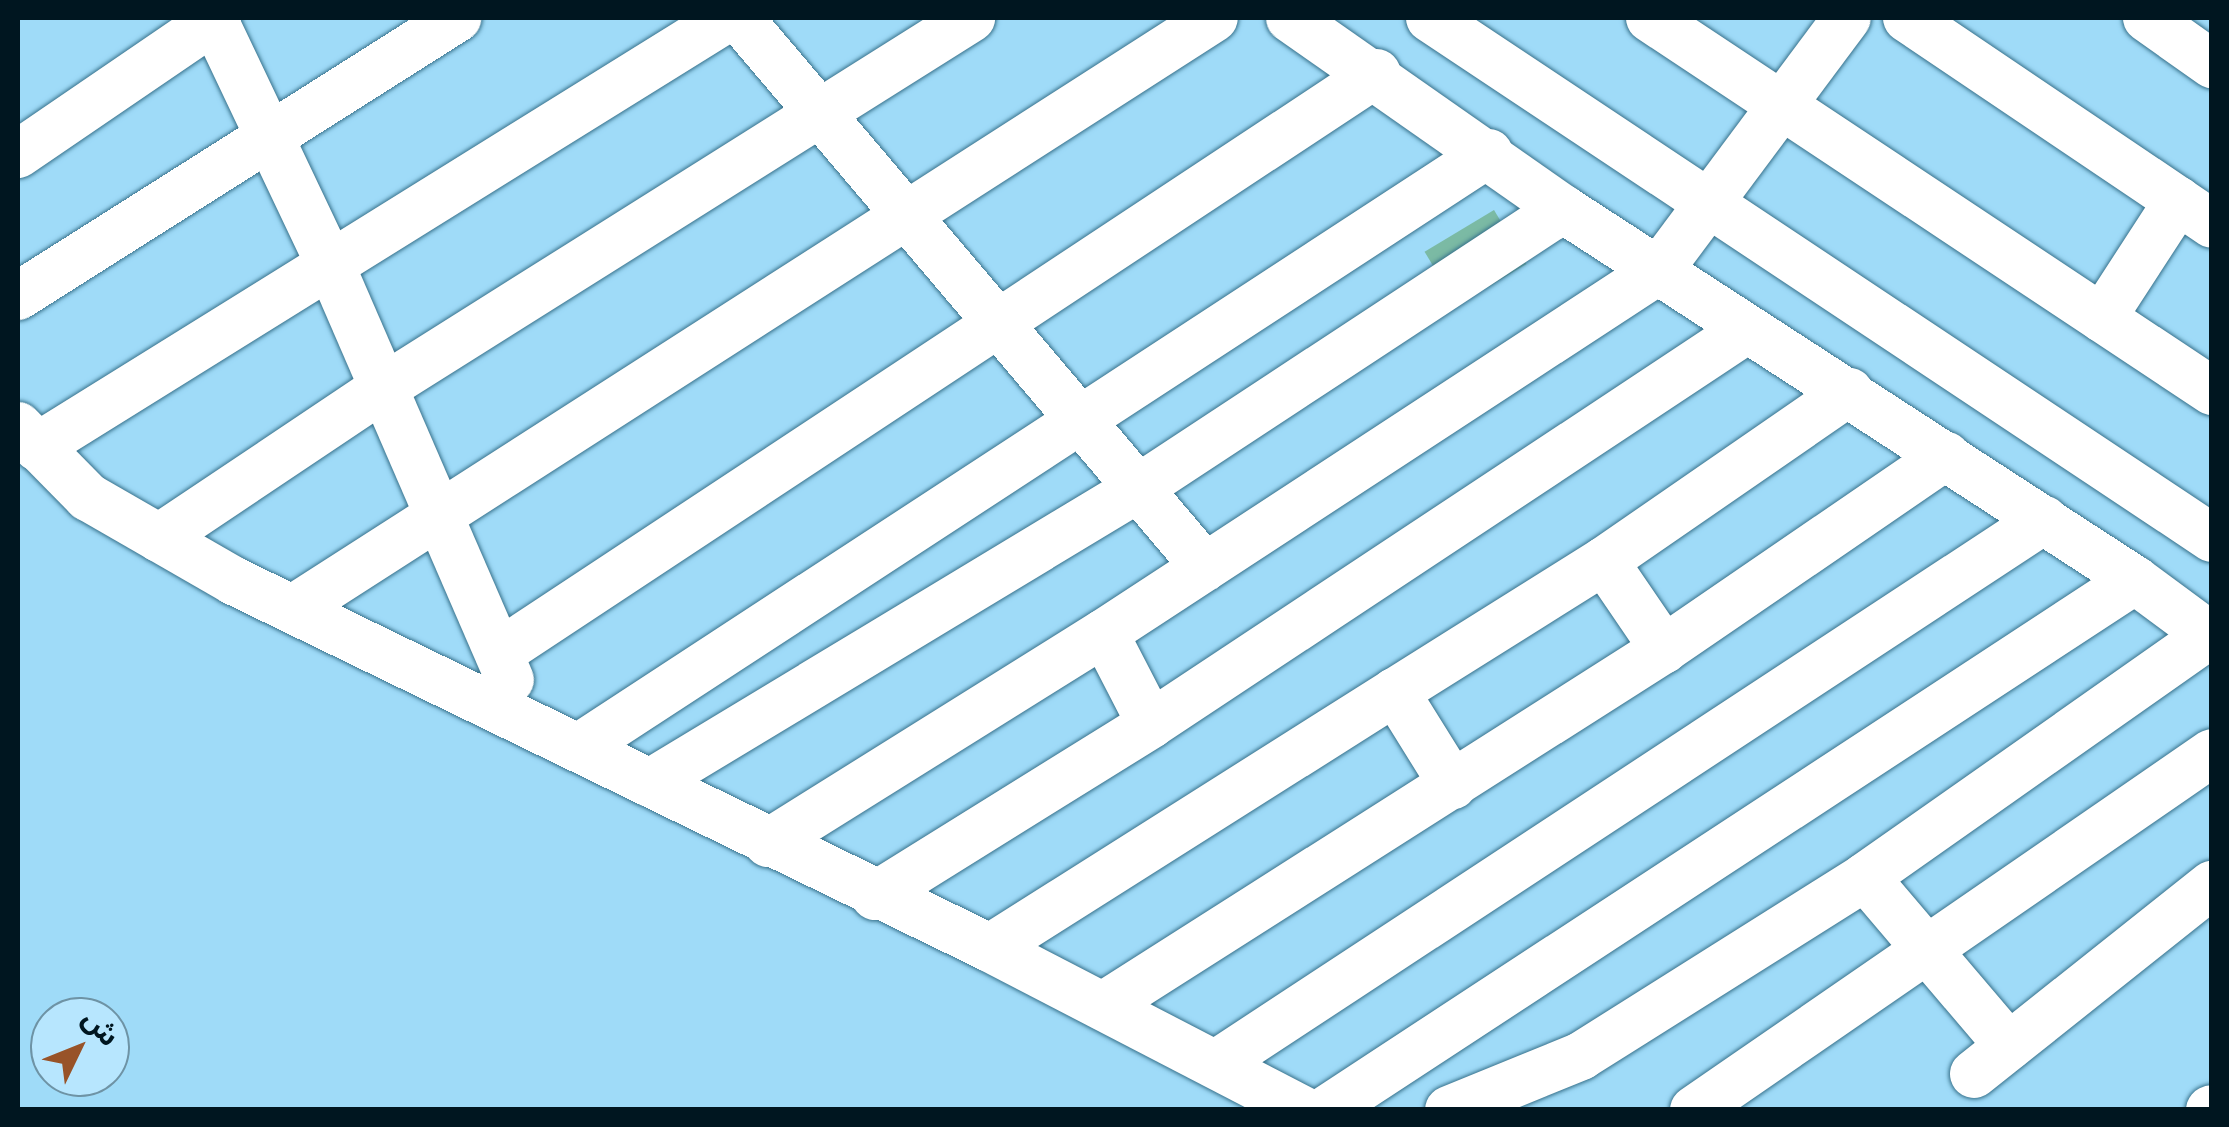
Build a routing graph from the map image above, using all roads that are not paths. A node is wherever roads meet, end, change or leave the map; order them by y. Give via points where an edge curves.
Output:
1 (215, 18) edge
2 (457, 18) edge
3 (728, 18) edge
4 (738, 18) edge
5 (970, 18) edge
6 (1214, 18) edge
7 (1430, 18) edge
8 (1650, 18) edge
9 (1847, 18) edge
10 (1906, 18) edge
11 (2147, 18) edge
12 (1321, 25) edge
13 (2212, 64) edge
14 (1377, 74) junction
15 (1784, 109) junction
16 (819, 115) junction
17 (268, 136) junction
18 (1489, 153) junction
19 (18, 154) edge
20 (1710, 205) junction
21 (1562, 208) junction
22 (2195, 212) edge
23 (904, 215) junction
24 (330, 264) junction
25 (1659, 270) junction
26 (18, 296) edge
27 (2102, 318) junction
28 (1001, 324) junction
29 (1746, 330) junction
30 (383, 388) junction
31 (2212, 391) edge
32 (1849, 392) junction
33 (1078, 420) junction
34 (27, 437) edge
35 (1946, 456) junction
36 (1137, 489) junction
37 (438, 512) junction
38 (2044, 520) junction
39 (159, 538) junction
40 (2212, 538) edge
41 (1604, 561) junction
42 (1205, 567) junction
43 (2135, 580) junction
44 (293, 609) junction
45 (1104, 633) junction
46 (2210, 636) edge
47 (1664, 649) junction
48 (498, 652) junction
49 (1395, 692) junction
50 (1152, 724) junction
51 (528, 725) junction
52 (578, 748) junction
53 (2212, 753) edge
54 (650, 783) junction
55 (1453, 785) junction
56 (768, 844) junction
57 (1865, 876) junction
58 (2212, 886) edge
59 (876, 896) junction
60 (990, 948) junction
61 (1926, 948) junction
62 (1103, 1006) junction
63 (1216, 1064) junction
64 (1303, 1110) edge
65 (1326, 1110) edge
66 (1449, 1110) edge
67 (1694, 1110) edge

1 - 17 street
1 - 19 street
2 - 17 street
3 - 24 street
4 - 16 street
5 - 16 street
6 - 23 street
7 - 20 street
8 - 15 street
9 - 15 street
10 - 22 street
11 - 13 street
12 - 14 street
14 - 18 street
14 - 28 street
15 - 20 street
15 - 27 street
16 - 23 street
16 - 30 street
17 - 24 street
17 - 26 street
18 - 21 street
18 - 33 street
20 - 25 street
20 - 40 street
21 - 25 street
21 - 36 street
22 - 27 street
23 - 28 street
23 - 37 street
24 - 30 street
24 - 34 street
25 - 29 street
25 - 42 street
27 - 31 street
28 - 33 street
28 - 48 street
29 - 32 street
29 - 50 street
30 - 37 street
30 - 39 street
32 - 35 street
32 - 41 street
33 - 36 street
33 - 52 street
34 - 39 street via 88,496
35 - 38 street
35 - 47 street
36 - 42 street
36 - 54 street
37 - 44 street
37 - 48 street
38 - 43 street
38 - 63 street
39 - 44 street
41 - 47 street
41 - 49 street
42 - 45 street
43 - 46 street
43 - 65 street
44 - 51 street
45 - 50 street
45 - 56 street
46 - 57 street
47 - 55 street
48 - 51 street
49 - 55 street
49 - 60 street
50 - 59 street
51 - 52 street
52 - 54 street
53 - 61 street
54 - 56 street
55 - 62 street
56 - 59 street
57 - 61 street
57 - 66 street via 1581,1056
58 - 61 street via 1992,1060
59 - 60 street
60 - 62 street
61 - 67 street
62 - 63 street
63 - 64 street

